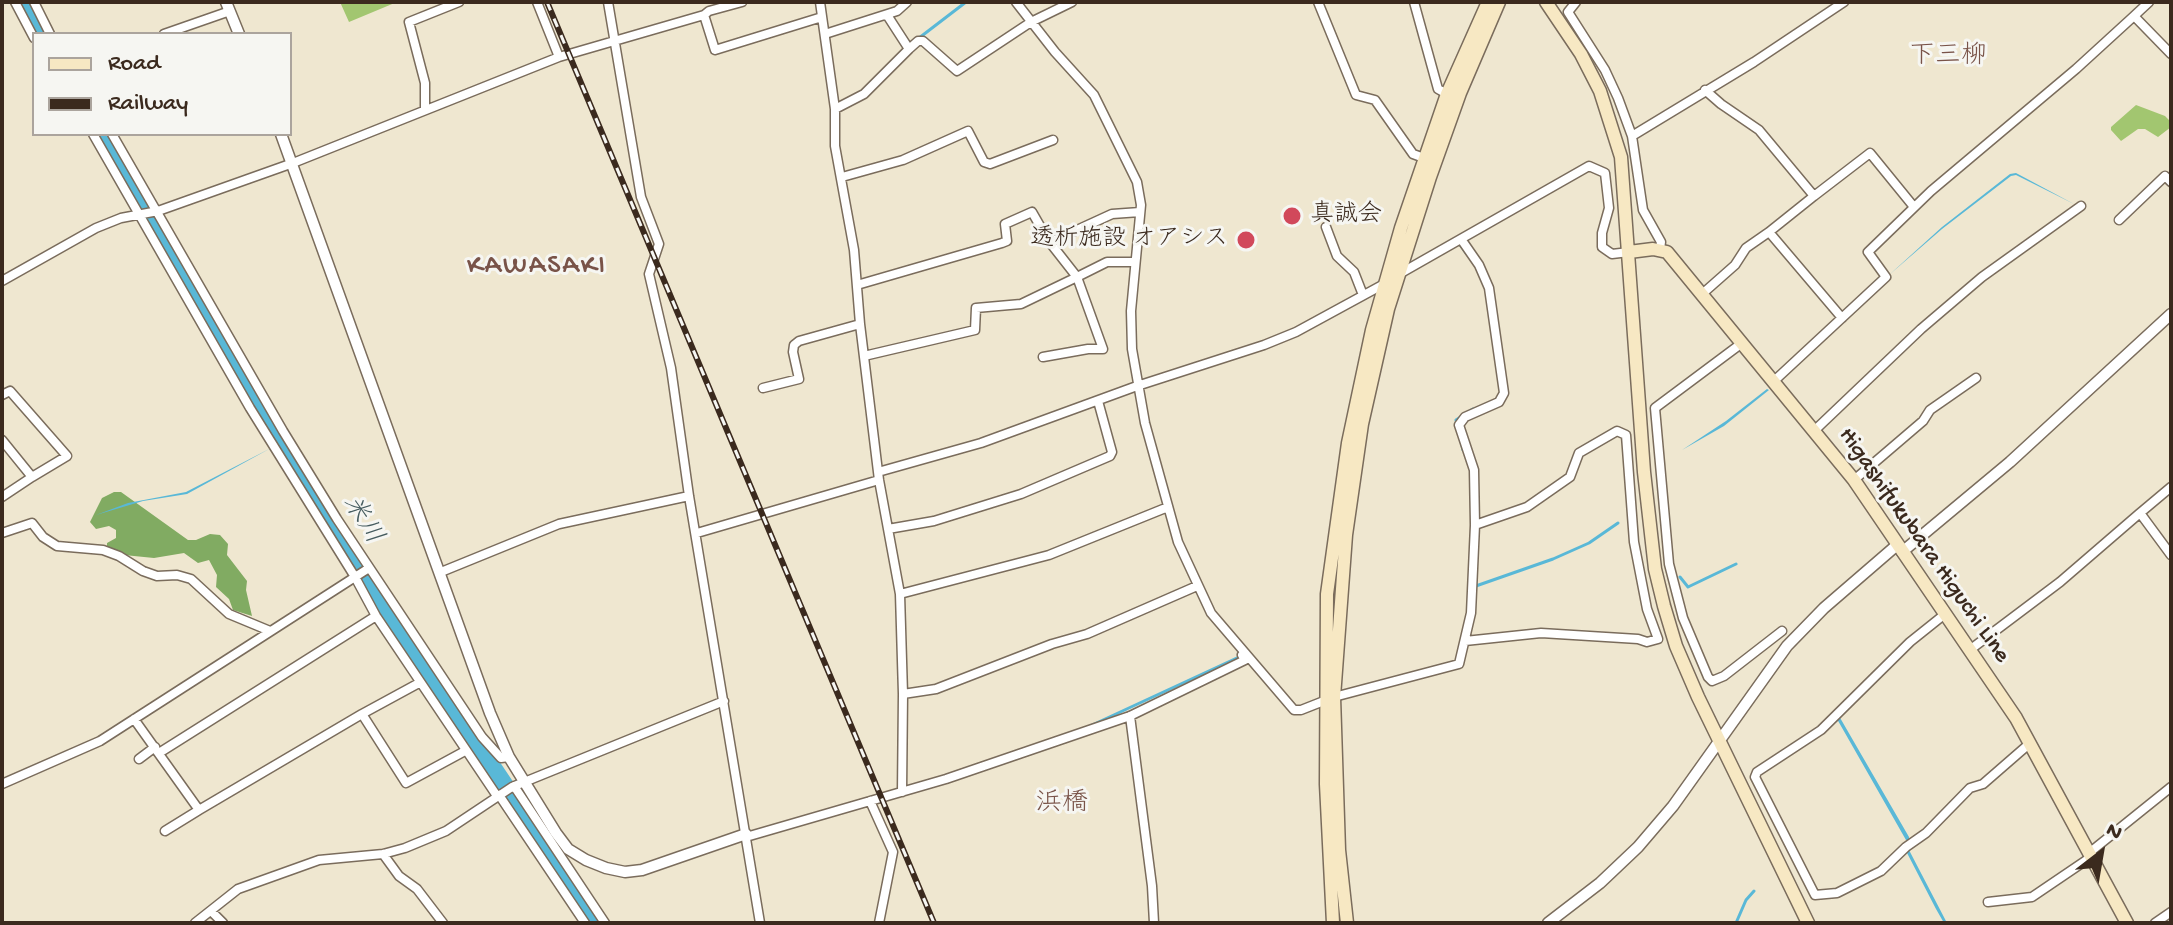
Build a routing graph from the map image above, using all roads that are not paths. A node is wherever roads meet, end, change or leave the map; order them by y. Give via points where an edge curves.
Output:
1 (15, 2) edge
2 (34, 2) edge
3 (459, 2) edge
4 (537, 2) edge
5 (608, 2) edge
6 (742, 2) edge
7 (820, 2) edge
8 (907, 2) edge
9 (1016, 2) edge
10 (1072, 2) edge
11 (1318, 2) edge
12 (1414, 2) edge
13 (1488, 2) edge
14 (1499, 2) edge
15 (1546, 2) edge
16 (1576, 2) edge
17 (1844, 2) edge
18 (2149, 2) edge
19 (228, 7) edge
20 (704, 15) junction
21 (887, 15) junction
22 (2134, 16) junction
23 (822, 17) junction
24 (1031, 22) junction
25 (49, 32) edge
26 (169, 32) edge
27 (238, 32) edge
28 (32, 34) edge
29 (825, 34) junction
30 (613, 41) junction
31 (909, 49) junction
32 (2171, 54) edge
33 (559, 57) junction
34 (1705, 90) junction
35 (1447, 94) junction
36 (835, 109) junction
37 (425, 110) junction
38 (94, 136) edge
39 (113, 136) edge
40 (282, 136) edge
41 (1632, 136) junction
42 (1053, 140) dead end
43 (1424, 158) junction
44 (293, 163) junction
45 (2169, 176) edge
46 (842, 177) junction
47 (1814, 196) junction
48 (2081, 206) dead end
49 (1914, 207) junction
50 (156, 212) junction
51 (1140, 212) junction
52 (141, 214) junction
53 (2119, 220) dead end
54 (1326, 227) dead end
55 (1769, 232) junction
56 (1461, 239) junction
57 (1051, 242) junction
58 (1660, 249) junction
59 (1629, 252) junction
60 (1135, 262) junction
61 (1398, 275) junction
62 (1077, 277) junction
63 (2, 281) edge
64 (1386, 283) junction
65 (857, 285) junction
66 (1363, 295) junction
67 (1701, 295) junction
68 (2171, 314) edge
69 (1842, 318) junction
70 (860, 324) junction
71 (1742, 343) junction
72 (864, 356) junction
73 (1043, 357) dead end
74 (1976, 378) dead end
75 (1774, 381) junction
76 (1137, 386) junction
77 (763, 388) dead end
78 (2, 395) edge
79 (1098, 401) junction
80 (1815, 430) junction
81 (2, 440) edge
82 (879, 476) junction
83 (32, 477) junction
84 (1854, 480) junction
85 (2171, 487) edge
86 (689, 496) junction
87 (2, 497) edge
88 (1168, 507) junction
89 (2140, 513) junction
90 (1475, 525) junction
91 (888, 529) junction
92 (2, 533) edge
93 (697, 533) junction
94 (1666, 538) junction
95 (1651, 540) junction
96 (1634, 542) junction
97 (1899, 549) junction
98 (2171, 555) edge
99 (369, 568) junction
100 (441, 572) junction
101 (355, 577) junction
102 (1197, 586) junction
103 (900, 594) junction
104 (1945, 614) junction
105 (376, 616) junction
106 (270, 631) junction
107 (1782, 631) dead end
108 (1465, 641) junction
109 (1971, 649) junction
110 (1244, 653) junction
111 (419, 683) junction
112 (903, 694) junction
113 (1329, 700) junction
114 (724, 701) junction
115 (362, 714) junction
116 (1130, 716) junction
117 (134, 719) junction
118 (1720, 741) junction
119 (2029, 744) junction
120 (157, 750) junction
121 (465, 751) junction
122 (509, 757) junction
123 (139, 759) dead end
124 (2, 784) edge
125 (516, 785) junction
126 (2171, 787) edge
127 (902, 792) junction
128 (499, 795) junction
129 (870, 801) junction
130 (199, 810) junction
131 (165, 831) dead end
132 (746, 836) junction
133 (383, 854) junction
134 (2090, 855) junction
135 (1800, 866) junction
136 (1784, 874) junction
137 (1988, 902) dead end
138 (211, 911) junction
139 (2171, 912) edge
140 (2123, 922) edge
141 (195, 923) edge
142 (223, 923) edge
143 (443, 923) edge
144 (585, 923) edge
145 (605, 923) edge
146 (760, 923) edge
147 (879, 923) edge
148 (1154, 923) edge
149 (1333, 923) edge
150 (1347, 923) edge
151 (1548, 923) edge
152 (1808, 923) edge
153 (2155, 923) edge

1 - 28 street
2 - 25 street
3 - 37 street via 409,22 425,83
4 - 33 street
5 - 30 street
6 - 20 street
7 - 23 street
8 - 21 street
9 - 24 street
10 - 24 street
11 - 43 street via 1360,96 1375,100 1413,154
12 - 35 street via 1438,89
13 - 35 main road
14 - 61 main road via 1450,118
15 - 59 main road via 1581,54 1611,118 1621,157
16 - 41 street via 1568,12 1605,70
17 - 34 street
18 - 22 street
19 - 26 street
19 - 27 street
20 - 23 street via 715,50
20 - 30 street
21 - 29 street
21 - 31 street
22 - 32 street
22 - 49 street
23 - 29 street
24 - 31 street via 957,71 923,41
24 - 51 street via 1100,104 1137,182
29 - 36 street
30 - 33 street
30 - 86 street via 641,197 659,244 649,274 671,368
31 - 36 street via 864,94
33 - 37 street
34 - 41 street
34 - 47 street via 1759,130
35 - 43 main road
36 - 46 street
37 - 44 street
38 - 52 street
39 - 50 street
40 - 44 street
41 - 58 street via 1643,210
42 - 46 street via 990,164 968,131 903,160
43 - 64 main road
44 - 50 street
44 - 100 street
45 - 53 street
46 - 65 street
47 - 49 street via 1870,153
47 - 55 street
48 - 80 street via 1982,277
49 - 69 street via 1868,252 1886,277
50 - 52 street
50 - 99 street
51 - 57 street via 1112,214
51 - 60 street
52 - 63 street via 96,228
52 - 101 street via 250,408
54 - 66 street via 1337,256 1354,272
55 - 67 street
55 - 69 street
56 - 59 street via 1589,166 1605,173 1609,208 1602,247 1612,254
56 - 61 street
56 - 90 street via 1489,288 1504,393 1499,402 1459,425 1474,470
57 - 62 street
57 - 65 street via 1032,212 1005,224 1007,241
58 - 59 main road
58 - 67 main road, Higashifukubara Higuchi Line
59 - 95 main road
60 - 62 street via 1107,262
60 - 76 street via 1131,311
61 - 64 street
61 - 113 main road via 1360,438
62 - 72 street via 1021,304 976,308 975,330
62 - 73 street via 1103,349
64 - 66 street
64 - 113 main road via 1348,443 1336,523 1327,594
65 - 70 street
66 - 76 street via 1296,332
67 - 71 main road, Higashifukubara Higuchi Line
68 - 97 street via 2010,462
69 - 75 street
70 - 72 street
70 - 77 street via 799,341 793,352 799,379
71 - 75 main road, Higashifukubara Higuchi Line
71 - 94 street via 1655,408
72 - 82 street
74 - 84 street via 1930,410
75 - 80 main road, Higashifukubara Higuchi Line
76 - 79 street
76 - 88 street
78 - 83 street via 10,391 67,456
79 - 82 street
79 - 91 street via 1110,456 1021,494
80 - 84 main road, Higashifukubara Higuchi Line
81 - 83 street
82 - 91 street
82 - 93 street
83 - 87 street
84 - 97 main road, Higashifukubara Higuchi Line
85 - 89 street
86 - 93 street
86 - 100 street via 559,524
88 - 102 street
88 - 103 street via 1049,555
89 - 98 street
89 - 109 street
90 - 96 street via 1527,507 1570,477 1579,453 1617,431 1626,435
90 - 108 street
91 - 103 street
92 - 106 street via 32,523 57,546 103,550 157,576 191,579 229,614
93 - 114 street
94 - 95 street
94 - 107 street via 1683,618 1712,681
95 - 96 street
95 - 118 main road via 1676,646
96 - 108 street via 1658,639 1541,633
97 - 104 main road, Higashifukubara Higuchi Line
97 - 118 street via 1808,623
99 - 101 street
99 - 122 street via 482,737 501,758
100 - 122 street
101 - 105 street
101 - 106 street
102 - 110 street via 1211,613
102 - 112 street via 1087,634 936,689
103 - 112 street
104 - 109 main road, Higashifukubara Higuchi Line
104 - 135 street via 1821,730 1757,772 1763,796
105 - 111 street
105 - 120 street
106 - 117 street
108 - 113 street via 1459,664
109 - 119 main road, Higashifukubara Higuchi Line
110 - 113 street via 1294,710
110 - 116 street via 1245,660
111 - 115 street
111 - 121 street
112 - 127 street
113 - 149 main road
113 - 150 main road
114 - 125 street
114 - 132 street
115 - 121 street via 406,783
115 - 130 street
116 - 127 street
116 - 148 street
117 - 120 street
117 - 124 street via 100,741
118 - 136 main road
118 - 151 street via 1638,847
119 - 134 main road, Higashifukubara Higuchi Line
119 - 135 street via 1983,784 1970,788 1926,833 1866,880 1819,896
120 - 123 street
120 - 130 street
121 - 128 street
122 - 125 street
125 - 128 street
125 - 132 street via 568,849 606,868 642,870
125 - 145 street
126 - 134 street
127 - 129 street
128 - 133 street via 446,831
128 - 144 street
129 - 132 street
129 - 147 street via 893,852
130 - 131 street
132 - 146 street
133 - 138 street via 308,864 238,889
133 - 143 street
134 - 137 street via 2032,897
134 - 140 main road, Higashifukubara Higuchi Line
135 - 136 street
136 - 152 main road
138 - 141 street
138 - 142 street
139 - 153 street

